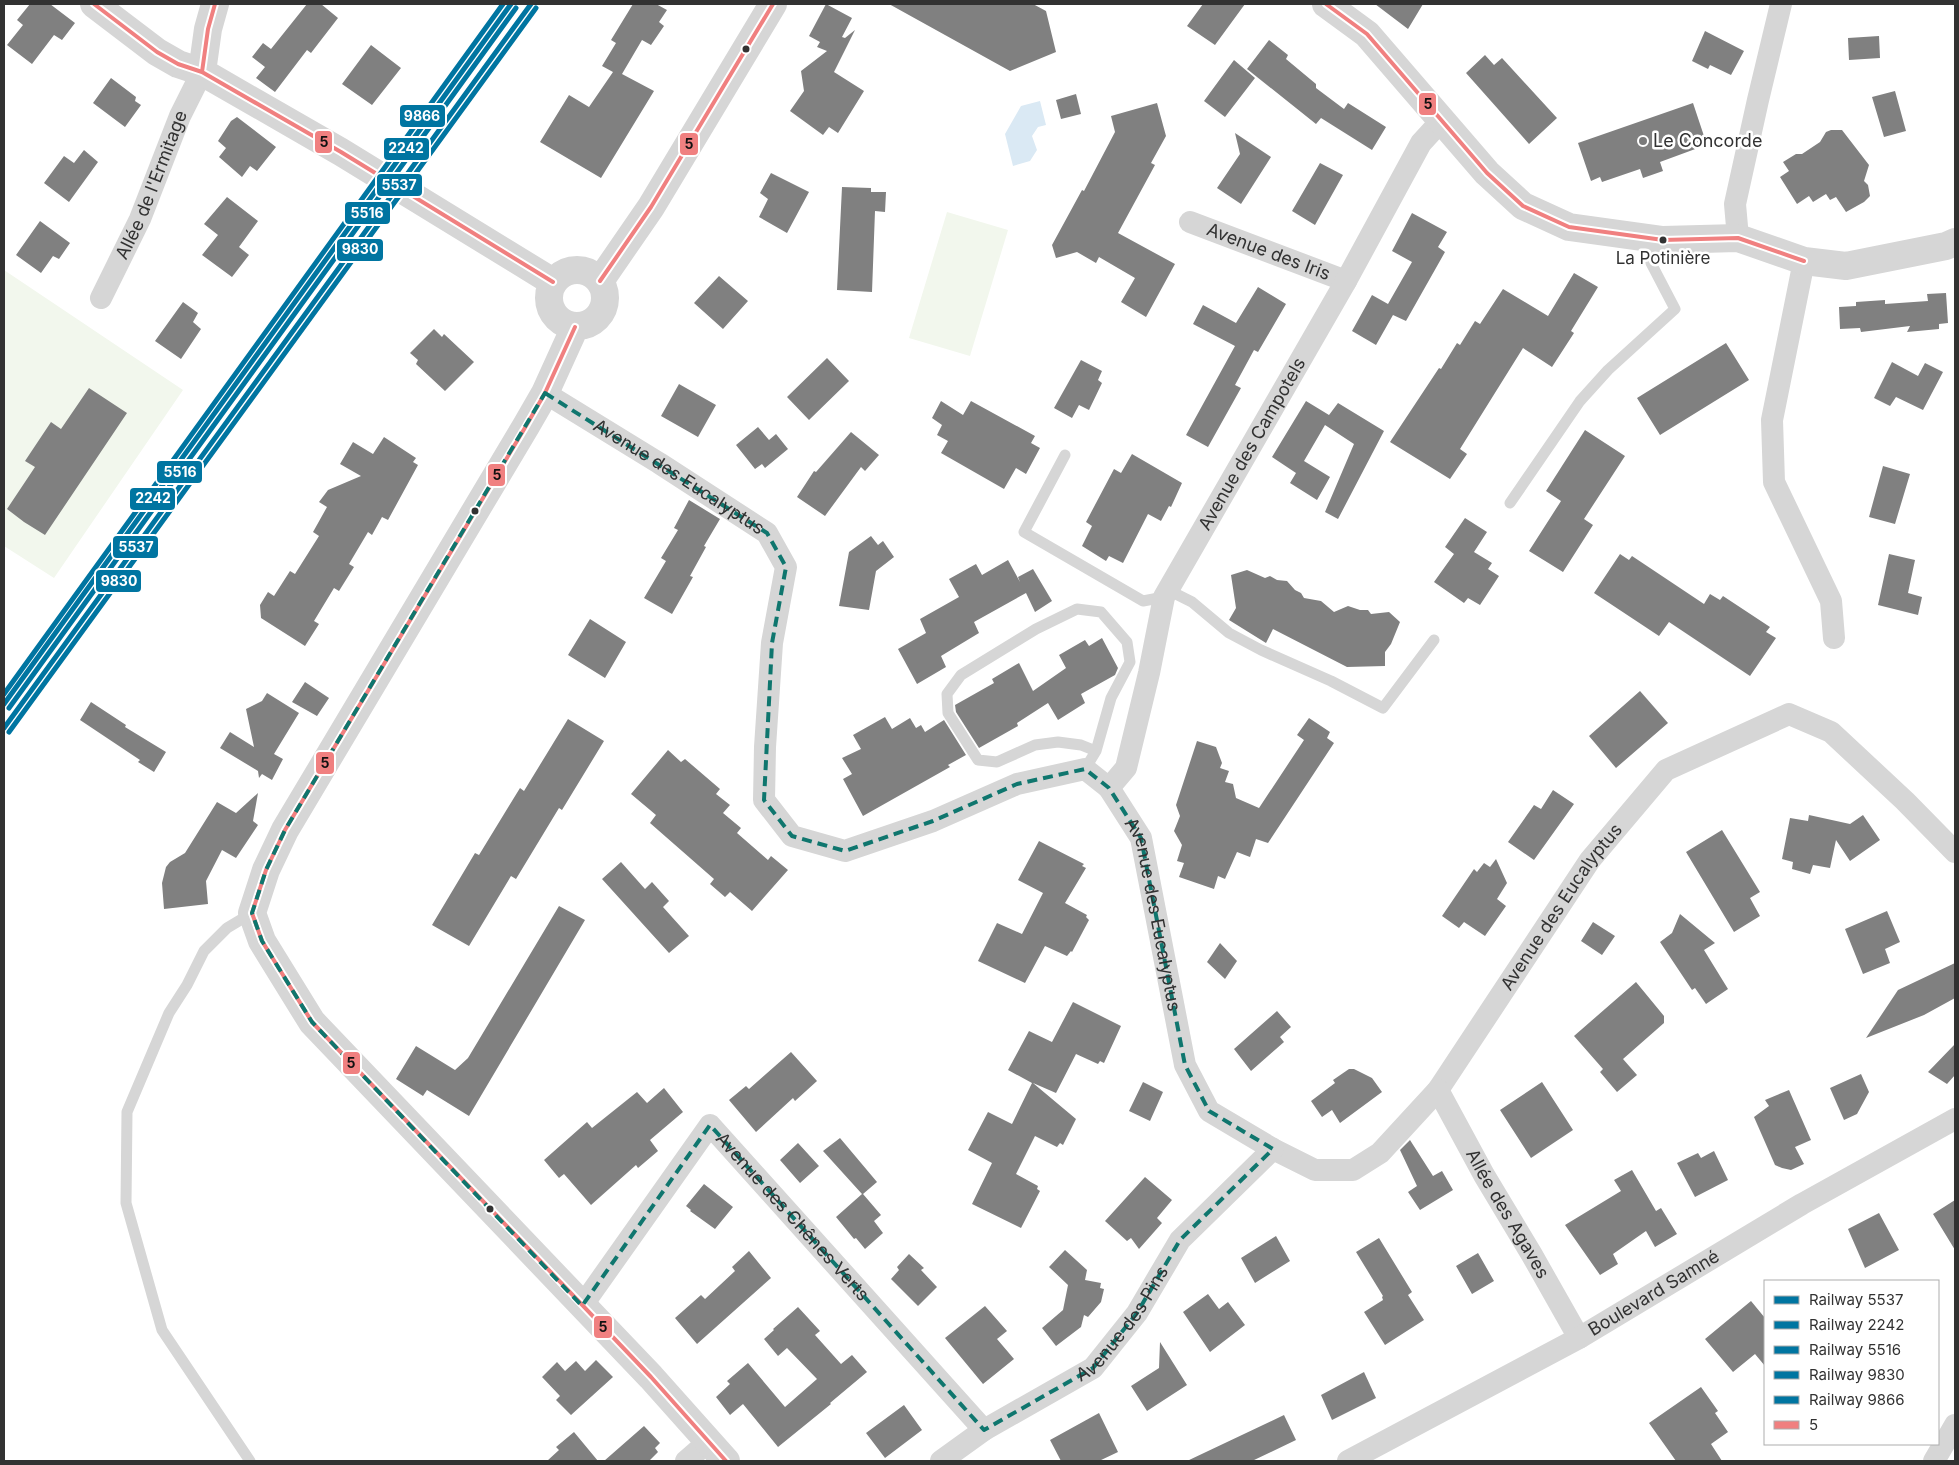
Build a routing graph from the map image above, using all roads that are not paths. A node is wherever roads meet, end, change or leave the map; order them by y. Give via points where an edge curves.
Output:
1 (94, 4) edge
2 (215, 4) edge
3 (773, 4) edge
4 (1326, 4) edge
5 (1781, 4) edge
6 (202, 72) junction
7 (1442, 120) junction
8 (1190, 222) dead end
9 (1738, 238) junction
10 (1651, 239) junction
11 (1955, 242) edge
12 (1804, 261) junction
13 (600, 281) junction
14 (1346, 281) junction
15 (553, 282) junction
16 (101, 298) dead end
17 (575, 327) junction
18 (545, 393) junction
19 (1065, 455) dead end
20 (1510, 504) dead end
21 (1166, 593) junction
22 (1834, 638) dead end
23 (1434, 640) dead end
24 (1090, 760) junction
25 (1109, 788) junction
26 (1955, 852) edge
27 (252, 913) junction
28 (1438, 1090) junction
29 (1955, 1119) edge
30 (1273, 1149) junction
31 (582, 1306) junction
32 (1579, 1338) junction
33 (1955, 1425) edge
34 (984, 1430) junction
35 (709, 1441) junction
36 (250, 1461) edge
37 (686, 1461) edge
38 (726, 1461) edge
39 (941, 1461) edge
40 (1348, 1461) edge
41 (1934, 1461) edge

1 - 6 street via 157,52
2 - 6 street
3 - 13 street via 651,206
4 - 7 street via 1367,34
5 - 9 street via 1735,204
6 - 15 street via 428,204
6 - 16 street, Allée de l'Ermitage via 180,116 140,219
7 - 10 street via 1487,173 1523,206 1569,227
7 - 14 street, Avenue des Campotels via 1421,143
8 - 14 street, Avenue des Iris
9 - 10 street
9 - 12 street
10 - 20 lane via 1651,264 1675,309 1608,370 1580,401
11 - 12 street via 1846,266
12 - 22 street via 1772,420 1774,482 1831,601
13 - 15 street via 594,275 576,269 559,275
13 - 17 street via 605,299 599,316 584,326
14 - 21 street, Avenue des Campotels
15 - 17 street via 548,298 553,314
17 - 18 street
18 - 24 street, Avenue des Eucalyptus via 767,533 786,567 772,643 764,800 792,836 845,851 933,821 1017,784
18 - 27 street via 285,830 266,870
19 - 21 lane via 1024,532 1143,601
21 - 23 lane via 1192,602 1229,633 1261,650 1383,708
21 - 25 street, Avenue des Campotels via 1126,768
24 - 24 lane via 1111,698 1130,662 1127,642 1100,612 1077,609 1036,629 961,675 947,694 948,713 978,760 997,762 1035,745 1058,742 1082,745
24 - 25 street, Avenue des Eucalyptus
25 - 30 street, Avenue des Eucalyptus via 1141,838 1185,1065 1209,1111
26 - 28 street, Avenue des Eucalyptus via 1831,732 1789,714 1666,770 1590,860
27 - 31 street via 262,941 312,1022
27 - 36 lane via 227,928 204,951 169,1013 127,1112 126,1204 162,1330
28 - 30 street, Avenue des Eucalyptus via 1380,1153 1353,1170 1316,1170
28 - 32 street, Allée des Agaves
29 - 32 street, Boulevard Samné via 1802,1204
30 - 34 street, Avenue des Pins via 1180,1240 1137,1313 1094,1368
31 - 34 street, Avenue des Chênes Verts via 710,1124
31 - 35 street
32 - 40 street, Boulevard Samné
33 - 41 street
34 - 39 street, Avenue des Pins
35 - 37 street
35 - 38 street

